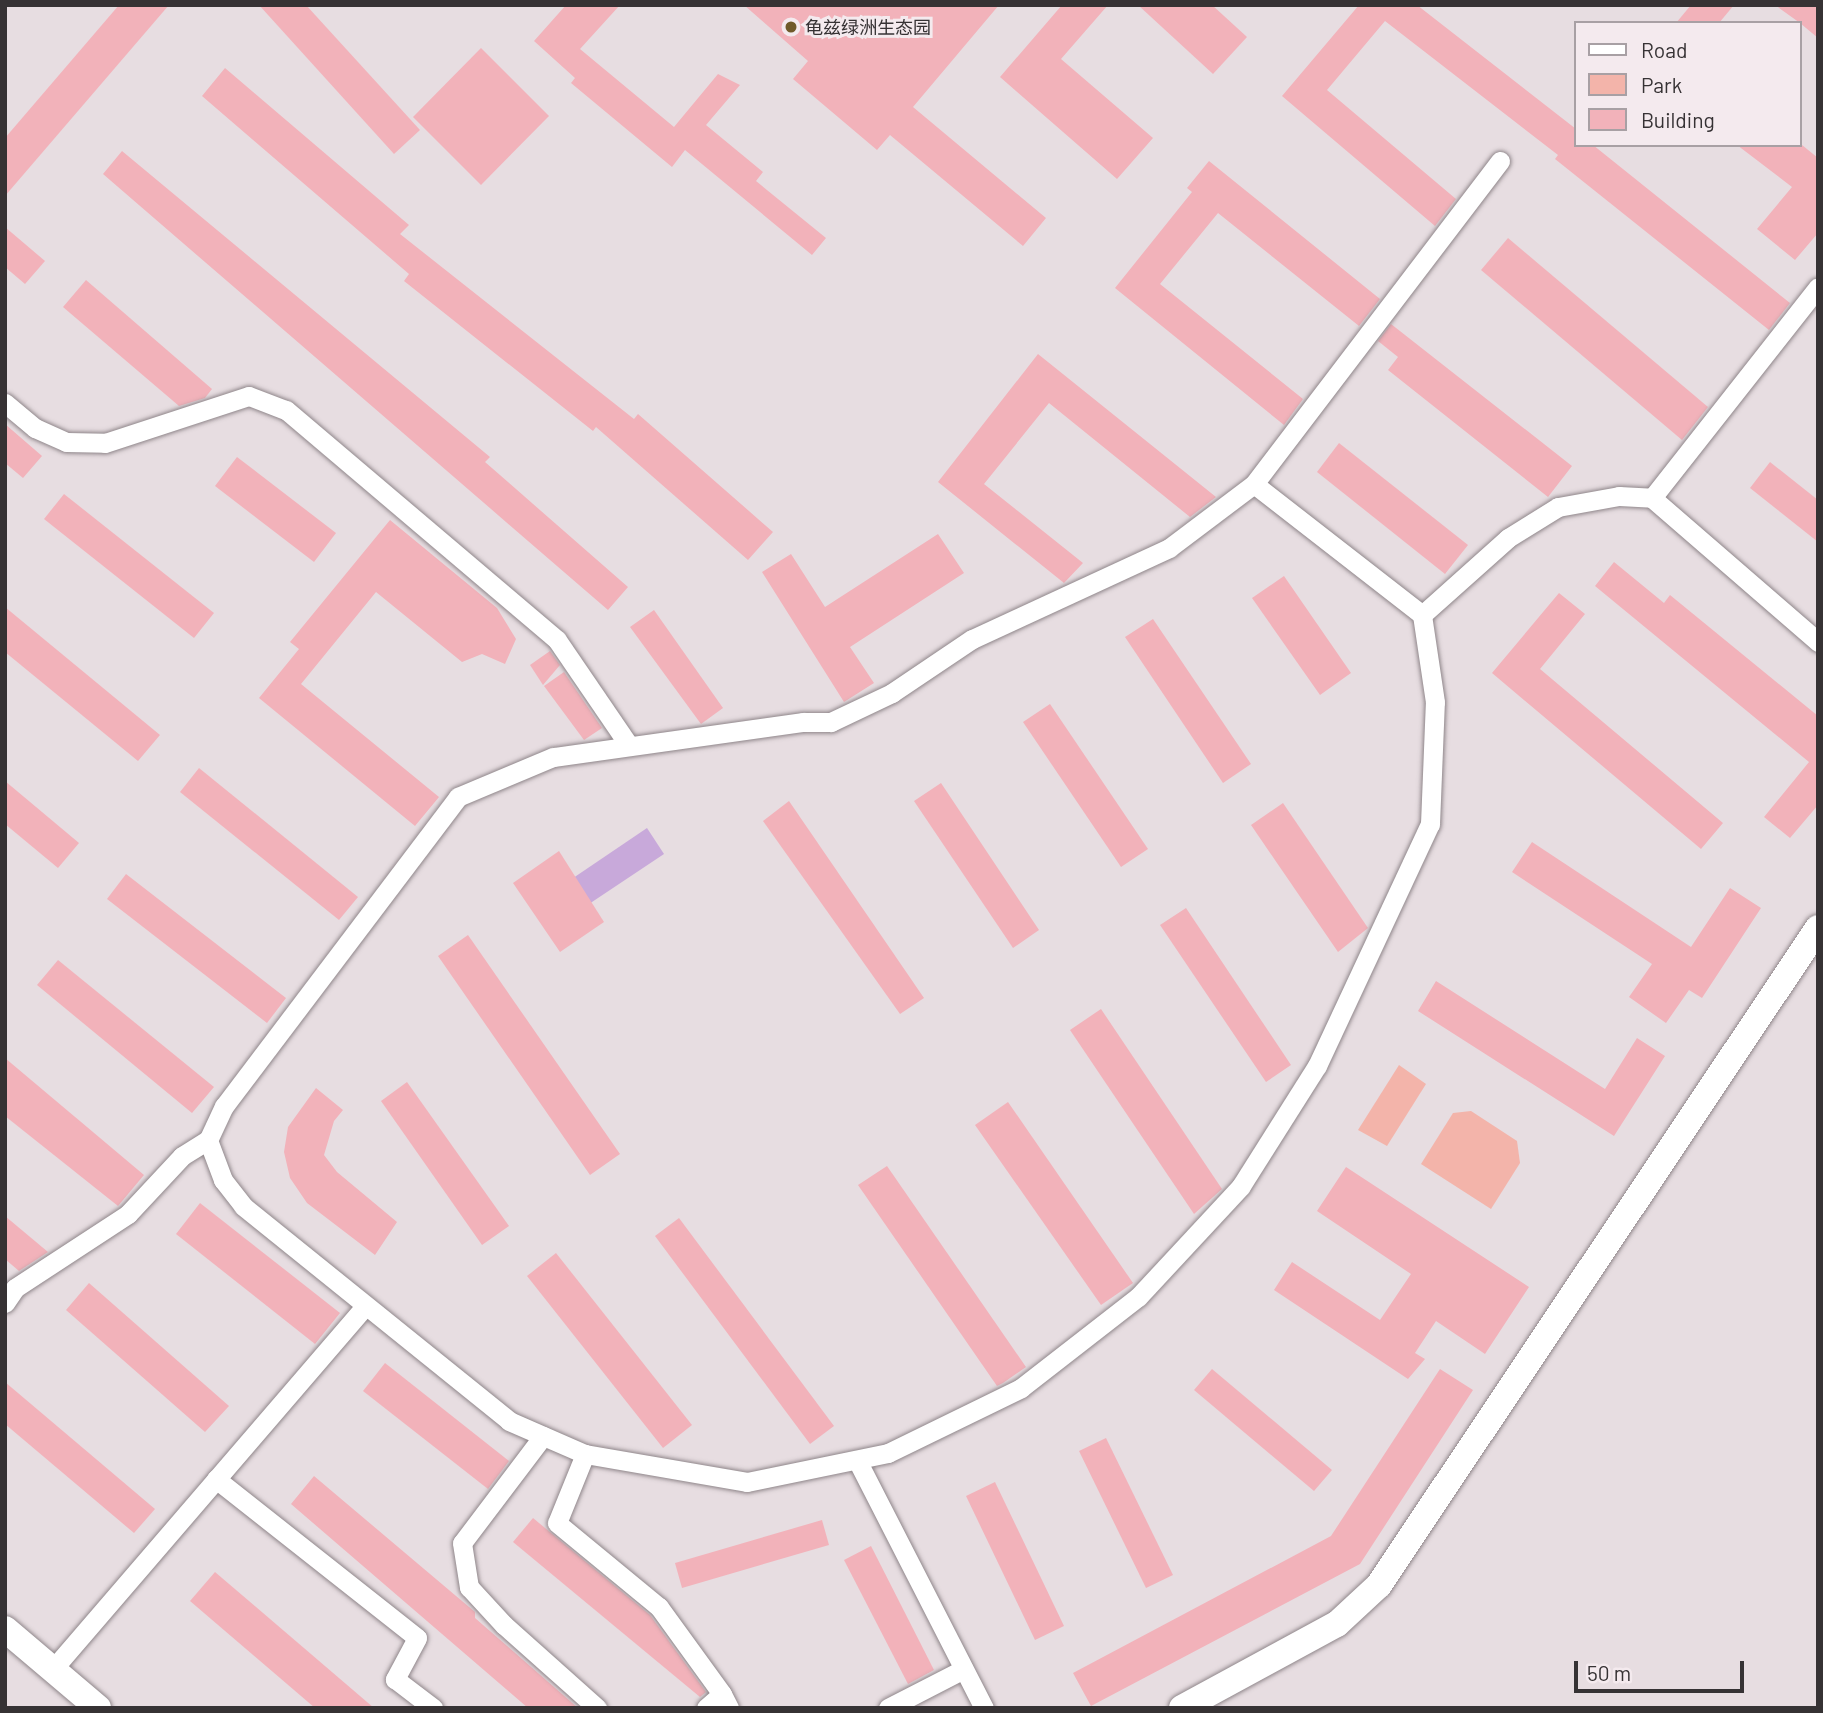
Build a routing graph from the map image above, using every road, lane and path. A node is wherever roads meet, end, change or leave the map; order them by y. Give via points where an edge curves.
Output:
1 (1500, 161) dead end
2 (1818, 286) edge
3 (5, 404) edge
4 (1254, 484) junction
5 (1652, 498) junction
6 (1422, 615) junction
7 (1818, 642) edge
8 (628, 744) junction
9 (1818, 928) edge
10 (208, 1140) junction
11 (5, 1303) edge
12 (365, 1306) junction
13 (543, 1436) junction
14 (585, 1454) junction
15 (857, 1460) junction
16 (216, 1479) junction
17 (5, 1629) edge
18 (53, 1669) junction
19 (964, 1669) junction
20 (726, 1701) edge
21 (98, 1708) edge
22 (433, 1708) edge
23 (597, 1708) edge
24 (706, 1708) edge
25 (888, 1708) edge
26 (984, 1708) edge
27 (1182, 1708) edge

1 - 4 street
2 - 5 street
3 - 8 street via 36,428 66,442 105,443 249,396 286,410 556,639
4 - 6 street
4 - 8 street via 1169,548 972,639 892,693 831,722
5 - 6 street via 1619,496 1558,507 1508,538
5 - 7 street
6 - 15 street via 1435,702 1430,824 1317,1066 1241,1186 1138,1297 1021,1388 888,1453
8 - 10 street via 553,757 458,797 224,1106
9 - 27 street via 1379,1584 1337,1624
10 - 11 street via 183,1156 128,1214 15,1288
10 - 12 street via 223,1180 243,1206
12 - 13 street via 509,1421
12 - 16 street
13 - 14 street
13 - 23 street via 461,1543 469,1587 504,1625
14 - 15 street via 747,1482
14 - 20 street via 557,1523 659,1607
15 - 19 street
16 - 18 street
16 - 22 street via 417,1637 395,1679
17 - 18 street
18 - 21 street
19 - 25 street
19 - 26 street
20 - 24 street

